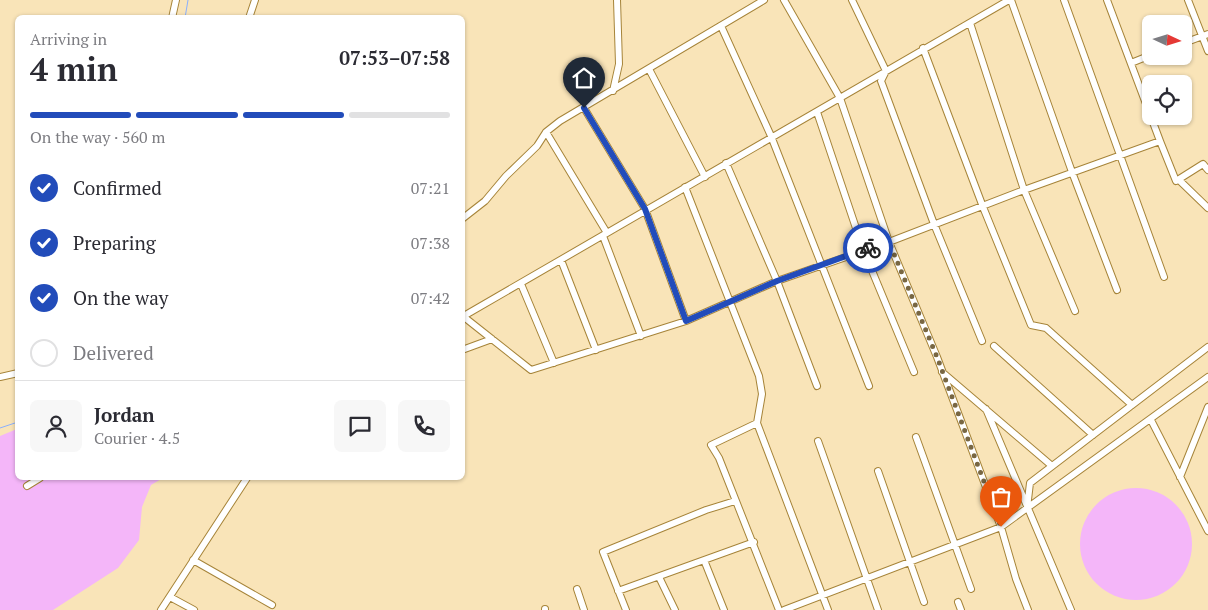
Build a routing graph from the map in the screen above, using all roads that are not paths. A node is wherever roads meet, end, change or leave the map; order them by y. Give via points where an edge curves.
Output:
1 (176, 0) edge
2 (255, 0) edge
3 (617, 0) edge
4 (764, 0) edge
5 (784, 0) edge
6 (852, 0) edge
7 (1010, 0) edge
8 (1064, 0) edge
9 (1107, 0) edge
10 (1188, 0) edge
11 (173, 15) edge
12 (250, 15) edge
13 (970, 23) junction
14 (721, 26) junction
15 (1205, 35) edge
16 (1192, 40) edge
17 (923, 48) junction
18 (1208, 51) edge
19 (1142, 59) edge
20 (1131, 63) junction
21 (649, 69) junction
22 (886, 71) junction
23 (613, 91) junction
24 (840, 98) junction
25 (584, 108) junction
26 (817, 112) junction
27 (546, 132) junction
28 (771, 136) junction
29 (1160, 141) junction
30 (1121, 156) junction
31 (726, 163) junction
32 (1206, 165) edge
33 (1072, 172) junction
34 (705, 177) junction
35 (1179, 180) junction
36 (685, 187) junction
37 (1024, 190) junction
38 (983, 207) junction
39 (1208, 208) edge
40 (645, 209) junction
41 (465, 218) edge
42 (934, 224) junction
43 (605, 235) junction
44 (889, 242) junction
45 (863, 250) junction
46 (562, 260) junction
47 (822, 264) junction
48 (1164, 277) dead end
49 (777, 281) junction
50 (521, 284) junction
51 (1118, 290) dead end
52 (730, 302) junction
53 (1075, 311) dead end
54 (465, 316) edge
55 (465, 319) edge
56 (686, 321) junction
57 (641, 336) junction
58 (492, 339) junction
59 (982, 341) dead end
60 (994, 346) dead end
61 (1208, 347) edge
62 (465, 349) edge
63 (596, 350) junction
64 (554, 363) junction
65 (941, 371) junction
66 (914, 372) dead end
67 (15, 374) edge
68 (1208, 376) edge
69 (0, 378) edge
70 (817, 386) dead end
71 (869, 386) dead end
72 (1132, 405) junction
73 (1208, 407) edge
74 (986, 409) junction
75 (1151, 420) junction
76 (757, 423) junction
77 (1093, 435) junction
78 (916, 437) dead end
79 (818, 441) dead end
80 (1052, 466) junction
81 (878, 471) dead end
82 (1180, 477) junction
83 (37, 480) edge
84 (246, 480) edge
85 (27, 486) dead end
86 (735, 501) junction
87 (1027, 508) junction
88 (1001, 527) junction
89 (1208, 531) edge
90 (754, 542) junction
91 (955, 543) junction
92 (193, 560) junction
93 (704, 560) junction
94 (910, 562) junction
95 (660, 577) junction
96 (866, 580) junction
97 (577, 589) dead end
98 (971, 589) dead end
99 (618, 591) junction
100 (823, 596) junction
101 (170, 597) junction
102 (924, 602) dead end
103 (958, 602) dead end
104 (272, 605) dead end
105 (161, 610) edge
106 (194, 610) edge
107 (584, 610) edge
108 (626, 610) edge
109 (675, 610) edge
110 (724, 610) edge
111 (779, 610) edge
112 (784, 610) edge
113 (828, 610) edge
114 (878, 610) edge
115 (961, 610) edge
116 (1028, 610) edge
117 (1071, 610) edge

1 - 11 street
2 - 12 street
3 - 23 street via 619,64
4 - 14 street
5 - 24 street
6 - 22 street
7 - 13 street
7 - 33 street
8 - 30 street
9 - 20 street
10 - 15 street
13 - 17 street
13 - 37 street
14 - 21 street
14 - 28 street
15 - 16 street
15 - 18 street
17 - 22 street
17 - 38 street
19 - 20 street
20 - 29 street
21 - 23 street
21 - 34 street
22 - 24 street
22 - 42 street via 881,81
23 - 25 street
24 - 26 street
24 - 44 street
25 - 27 street
25 - 40 street
26 - 28 street
26 - 45 street
27 - 41 street via 537,146 485,201
27 - 43 street
28 - 31 street
28 - 47 street
29 - 30 street
29 - 35 street via 1176,181
30 - 33 street
30 - 48 street
31 - 34 street
31 - 49 street
32 - 35 street
33 - 37 street
33 - 51 street
34 - 36 street
35 - 39 street
36 - 40 street
36 - 52 street
37 - 38 street
37 - 53 street
38 - 42 street
38 - 72 street via 1031,325 1046,328
40 - 43 street
40 - 56 street
42 - 44 street
42 - 59 street
43 - 46 street
43 - 57 street
44 - 45 street
44 - 65 street
45 - 47 street
45 - 66 street
46 - 50 street
46 - 63 street
47 - 49 street
47 - 71 street
49 - 52 street
49 - 70 street
50 - 54 street
50 - 64 street
52 - 56 street
52 - 76 street via 759,376 762,394
55 - 58 street
56 - 57 street
57 - 63 street
58 - 62 street
58 - 64 street via 531,370
60 - 77 street
61 - 72 street
63 - 64 street
65 - 74 street
65 - 88 street
67 - 69 street
68 - 75 street
72 - 77 street
73 - 82 street
74 - 80 street
74 - 87 street
75 - 82 street
75 - 87 street
76 - 86 street via 711,445
76 - 100 street
77 - 80 street
78 - 91 street
79 - 96 street
80 - 87 street via 1030,483
81 - 94 street
82 - 89 street
83 - 85 street
84 - 92 street
86 - 90 street
86 - 99 street via 602,552
87 - 88 street
87 - 117 street
88 - 91 street
88 - 116 street
90 - 93 street
90 - 111 street
91 - 94 street
91 - 98 street
92 - 101 street
92 - 104 street
93 - 95 street
93 - 110 street
94 - 96 street
94 - 102 street
95 - 99 street
95 - 109 street
96 - 100 street
96 - 114 street
97 - 107 street
99 - 108 street
100 - 112 street
100 - 113 street
101 - 105 street
101 - 106 street
103 - 115 street

